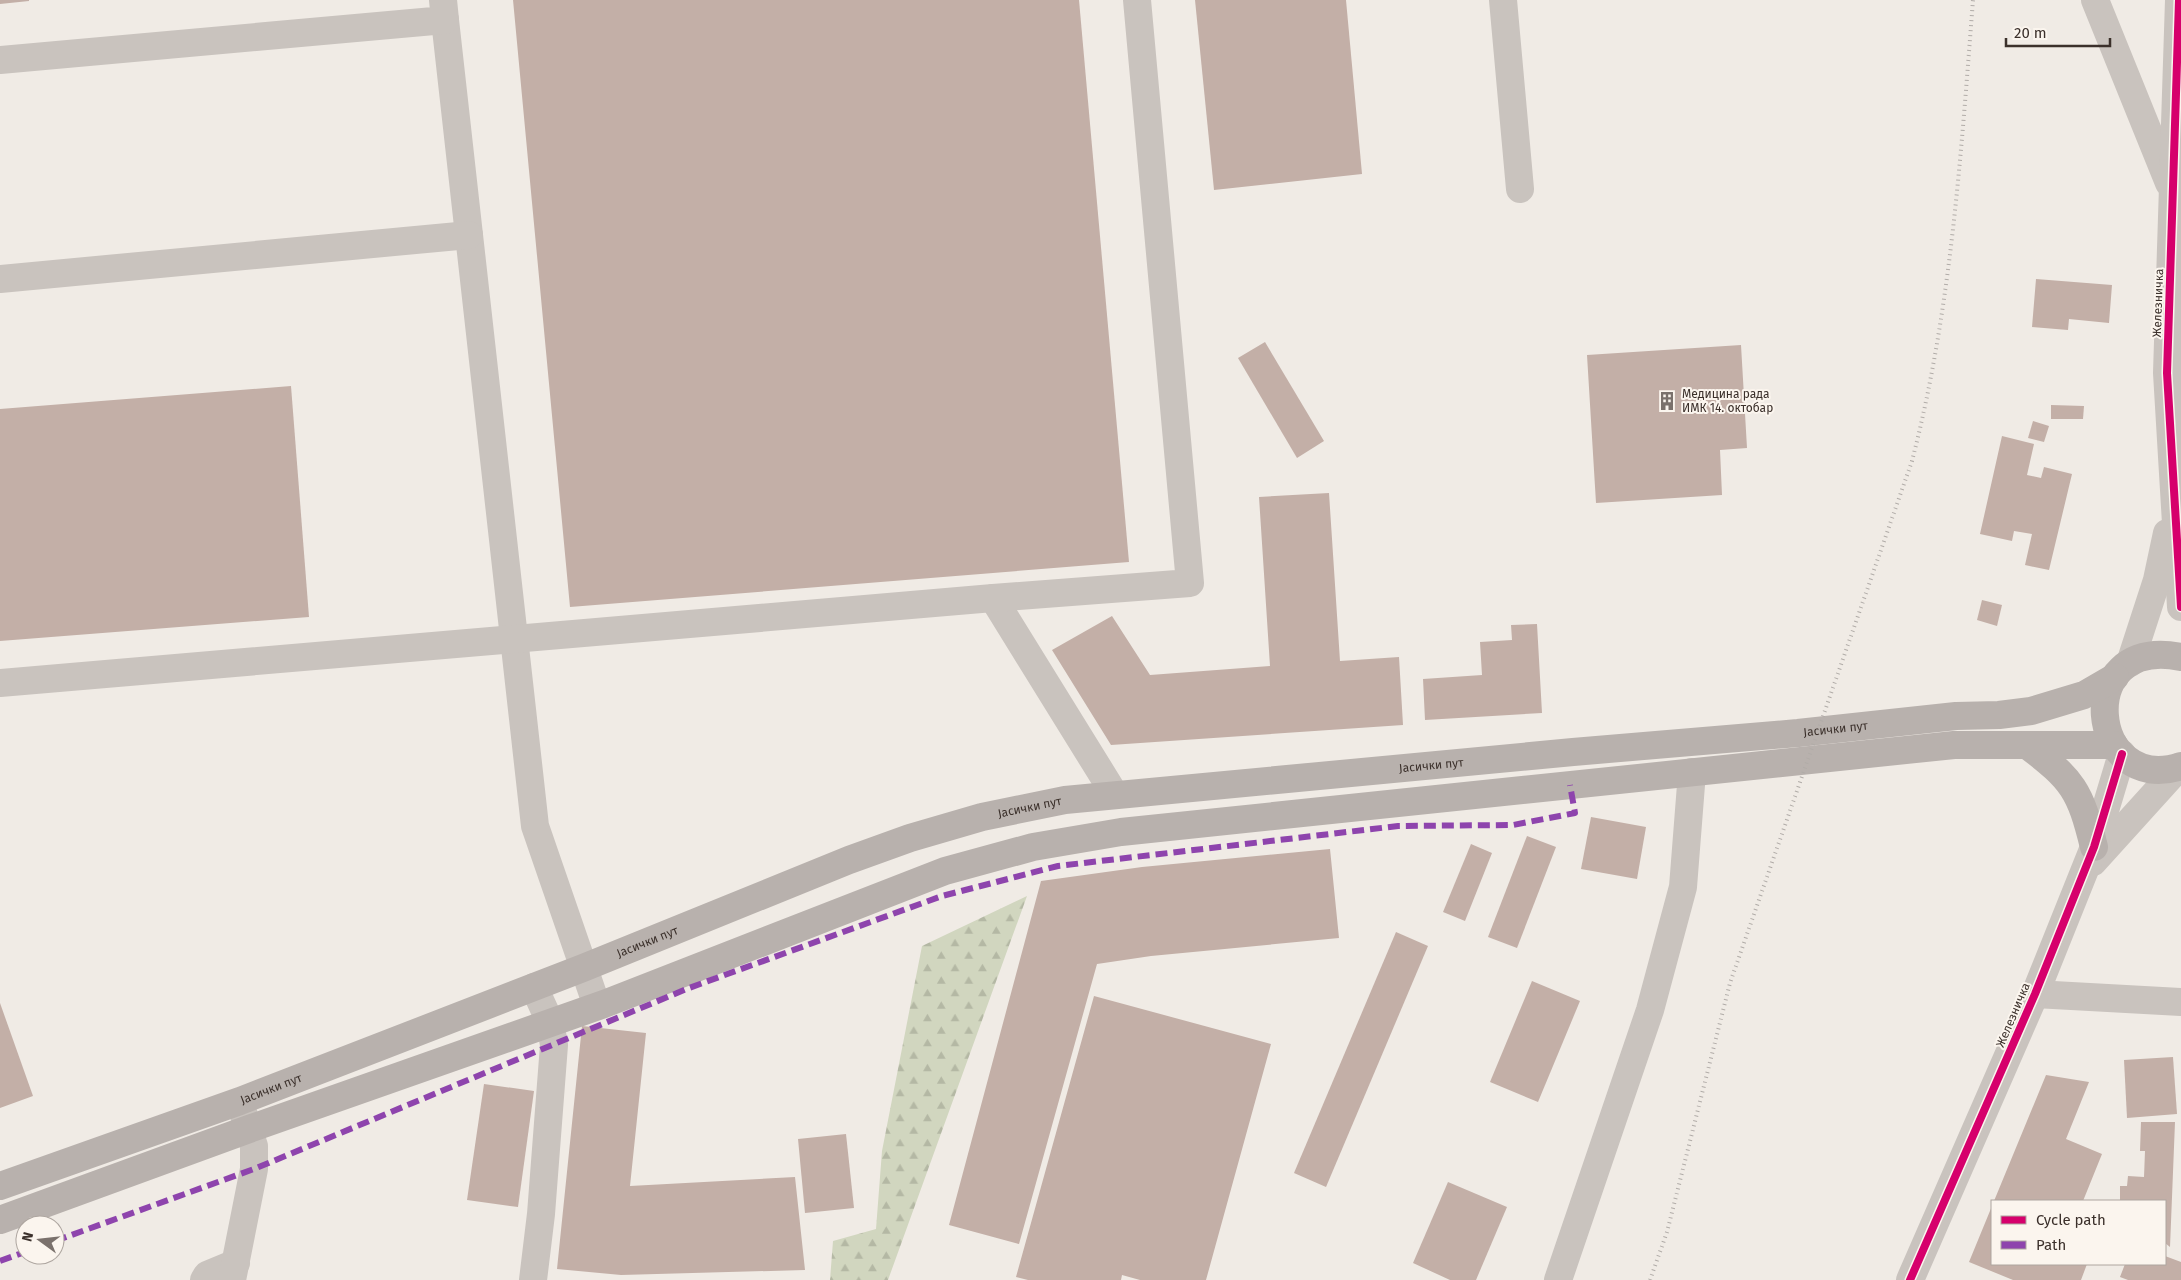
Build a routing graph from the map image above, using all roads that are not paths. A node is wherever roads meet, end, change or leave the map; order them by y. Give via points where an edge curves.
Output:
1 (1138, 0) edge
2 (1503, 0) edge
3 (2095, 0) edge
4 (2179, 0) edge
5 (444, 10) edge
6 (0, 60) edge
7 (1520, 189) dead end
8 (2173, 194) junction
9 (469, 235) junction
10 (0, 279) edge
11 (2174, 500) junction
12 (993, 598) junction
13 (2181, 607) edge
14 (514, 638) junction
15 (2181, 656) edge
16 (2122, 670) junction
17 (0, 683) edge
18 (2026, 744) junction
19 (2118, 749) junction
20 (2180, 767) edge
21 (1692, 772) junction
22 (1115, 795) junction
23 (2094, 847) junction
24 (2084, 872) junction
25 (583, 968) junction
26 (534, 987) junction
27 (2034, 994) junction
28 (2181, 1002) edge
29 (597, 1006) junction
30 (550, 1022) junction
31 (240, 1101) junction
32 (249, 1129) junction
33 (0, 1186) edge
34 (0, 1220) edge
35 (234, 1272) edge
36 (204, 1280) edge
37 (532, 1280) edge
38 (1558, 1280) edge
39 (1910, 1280) edge

1 - 12 street via 1190,583
2 - 7 street
3 - 8 street
4 - 8 street, Железничка
5 - 6 street
5 - 9 street
8 - 11 street, Железничка via 2167,373
9 - 10 street
9 - 14 street
11 - 13 street, Железничка
11 - 16 street, Железничка via 2157,580
12 - 14 street
12 - 22 street
14 - 17 street
14 - 25 street via 535,826
15 - 16 main road, Јасички пут via 2147,655
16 - 19 main road via 2108,690 2104,704 2107,732
16 - 22 main road, Јасички пут via 2084,695 2060,704 1999,715 1956,716
18 - 19 main road
18 - 21 main road via 1954,746
18 - 23 main road via 2061,772 2075,789 2085,810
19 - 20 main road via 2134,763 2149,769
19 - 23 street, Железничка
20 - 24 street, Железничка
21 - 29 main road via 1121,832 1033,847 945,872
21 - 38 street via 1683,887 1650,1010
22 - 25 main road, Јасички пут via 1066,800 1000,813 910,838
23 - 24 street, Железничка
24 - 27 street, Железничка
25 - 26 main road, Јасички пут
25 - 29 street
26 - 30 street
26 - 31 main road, Јасички пут
27 - 28 street
27 - 39 street, Железничка
29 - 30 main road
30 - 32 main road
30 - 37 street via 554,1044 541,1214
31 - 32 street
31 - 33 main road, Јасички пут
32 - 34 main road
32 - 35 street via 254,1146 254,1169
35 - 36 street via 207,1275

